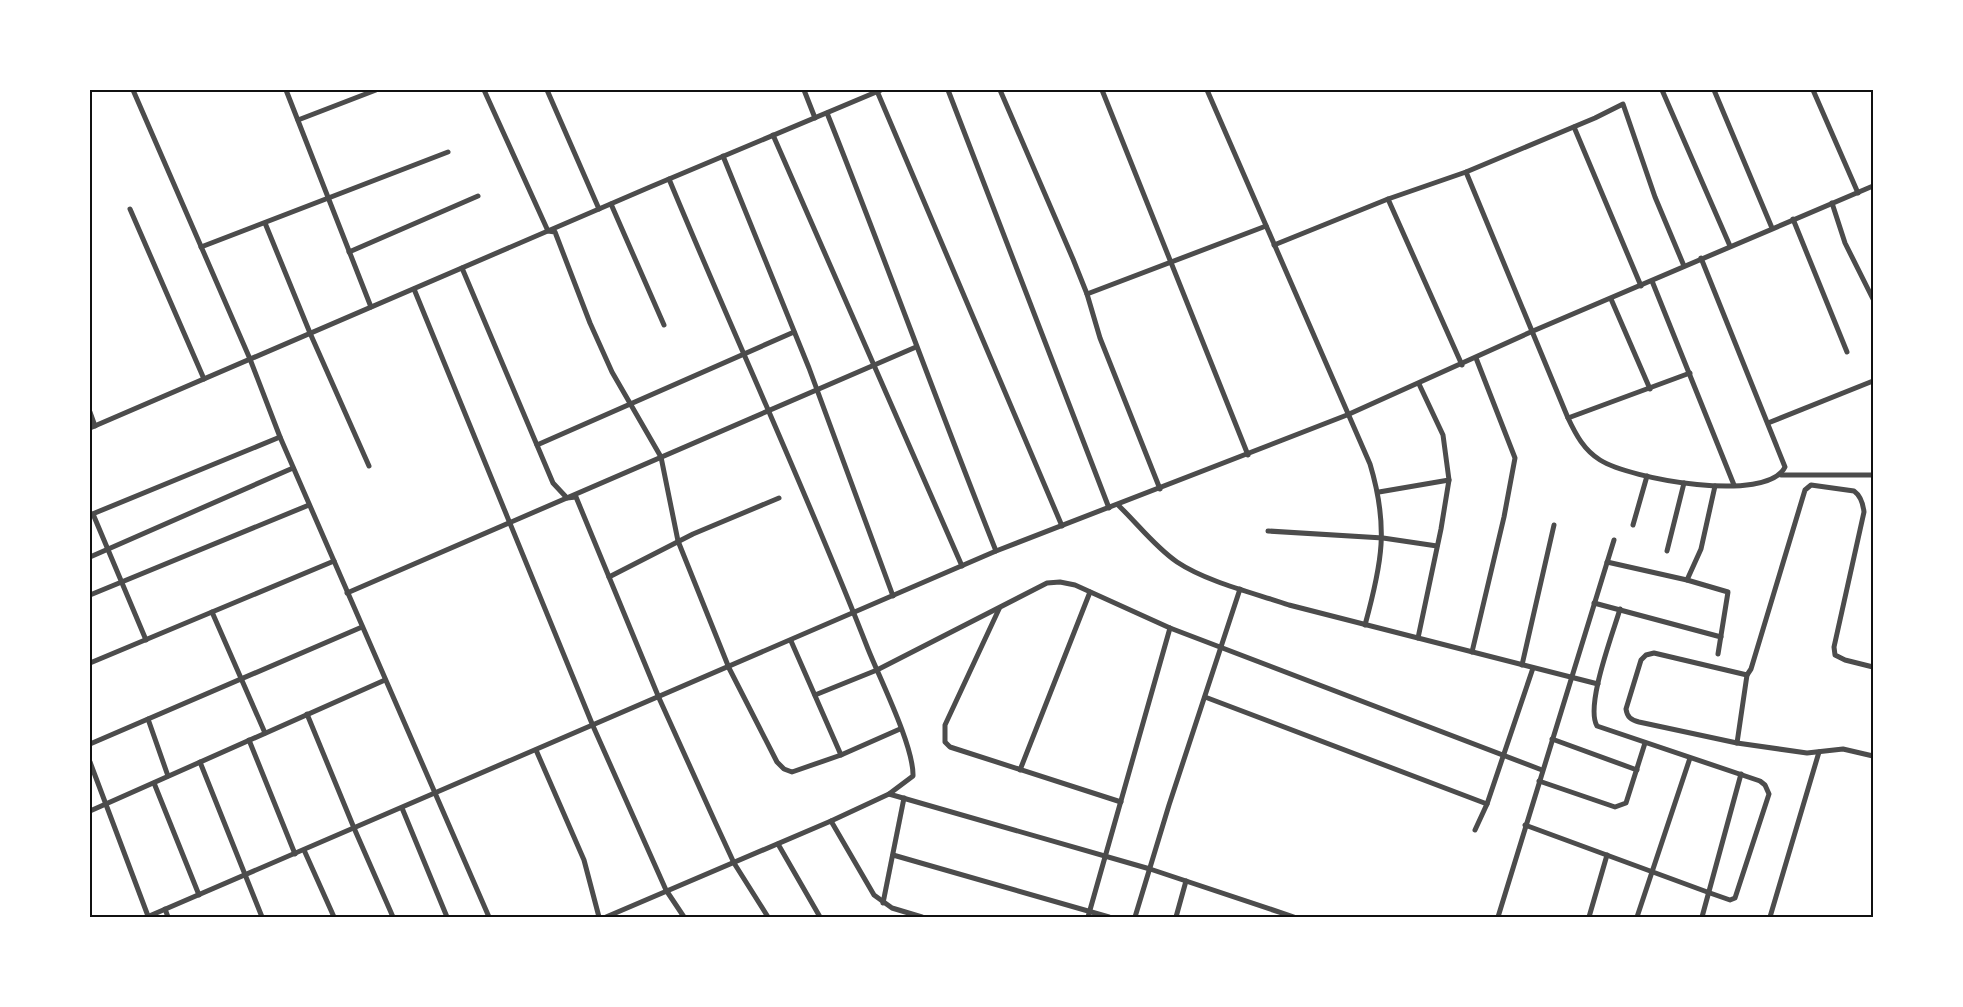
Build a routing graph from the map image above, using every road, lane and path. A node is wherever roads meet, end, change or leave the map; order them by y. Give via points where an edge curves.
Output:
1 (133, 90) edge
2 (286, 90) edge
3 (376, 90) edge
4 (484, 90) edge
5 (547, 90) edge
6 (804, 90) edge
7 (948, 90) edge
8 (1000, 90) edge
9 (1102, 90) edge
10 (1207, 90) edge
11 (1662, 90) edge
12 (1714, 90) edge
13 (1813, 90) edge
14 (879, 91) edge
15 (827, 112) junction
16 (815, 118) junction
17 (298, 120) junction
18 (1574, 127) junction
19 (773, 135) junction
20 (448, 152) dead end
21 (723, 156) junction
22 (1466, 172) junction
23 (669, 179) junction
24 (1873, 186) edge
25 (1858, 192) junction
26 (478, 196) dead end
27 (329, 198) junction
28 (1388, 199) junction
29 (1832, 203) junction
30 (611, 204) junction
31 (130, 209) dead end
32 (598, 209) junction
33 (1793, 219) junction
34 (264, 223) junction
35 (1266, 226) junction
36 (1772, 228) junction
37 (548, 231) junction
38 (1274, 245) junction
39 (1730, 246) junction
40 (201, 247) junction
41 (349, 252) junction
42 (1701, 258) junction
43 (1171, 263) junction
44 (1684, 266) junction
45 (462, 268) junction
46 (1652, 281) junction
47 (1641, 286) junction
48 (414, 289) junction
49 (1087, 294) junction
50 (1611, 299) junction
51 (1873, 299) edge
52 (371, 307) junction
53 (664, 325) dead end
54 (1533, 331) junction
55 (794, 332) junction
56 (310, 333) junction
57 (916, 347) junction
58 (1847, 352) dead end
59 (743, 355) junction
60 (1476, 358) junction
61 (250, 359) junction
62 (872, 365) junction
63 (1462, 365) junction
64 (1690, 373) junction
65 (204, 379) junction
66 (1873, 381) edge
67 (1419, 384) junction
68 (816, 389) junction
69 (1650, 390) junction
70 (630, 406) junction
71 (768, 410) junction
72 (90, 412) edge
73 (1348, 415) junction
74 (1568, 418) junction
75 (1768, 422) junction
76 (92, 427) edge
77 (280, 437) junction
78 (537, 446) junction
79 (1248, 455) junction
80 (661, 457) junction
81 (369, 466) dead end
82 (293, 468) junction
83 (1873, 474) edge
84 (1781, 475) junction
85 (1647, 476) junction
86 (1449, 480) junction
87 (1684, 483) junction
88 (1734, 485) junction
89 (1715, 486) junction
90 (1160, 489) junction
91 (1379, 492) junction
92 (567, 498) junction
93 (779, 498) dead end
94 (309, 505) junction
95 (1118, 505) junction
96 (1109, 508) junction
97 (92, 515) edge
98 (510, 522) junction
99 (1554, 525) dead end
100 (1633, 525) dead end
101 (1062, 526) junction
102 (1268, 531) dead end
103 (1383, 538) junction
104 (1614, 540) dead end
105 (678, 542) junction
106 (1437, 546) junction
107 (108, 548) junction
108 (996, 551) junction
109 (1667, 551) dead end
110 (90, 556) edge
111 (334, 561) junction
112 (1607, 562) junction
113 (962, 566) junction
114 (609, 578) junction
115 (1688, 580) junction
116 (122, 582) junction
117 (1240, 589) junction
118 (347, 592) junction
119 (1090, 592) junction
120 (90, 595) edge
121 (893, 596) junction
122 (1594, 602) junction
123 (999, 608) junction
124 (1620, 609) junction
125 (212, 612) junction
126 (854, 613) junction
127 (1365, 625) junction
128 (362, 627) junction
129 (1170, 628) junction
130 (1721, 637) junction
131 (1418, 638) junction
132 (146, 640) junction
133 (791, 641) junction
134 (1221, 647) junction
135 (1472, 652) junction
136 (1718, 654) dead end
137 (90, 663) edge
138 (1522, 665) junction
139 (1873, 667) edge
140 (729, 668) junction
141 (1533, 668) junction
142 (877, 670) junction
143 (1746, 675) junction
144 (1571, 678) junction
145 (242, 679) junction
146 (385, 680) junction
147 (1598, 684) junction
148 (814, 695) junction
149 (1204, 697) junction
150 (659, 698) junction
151 (307, 714) junction
152 (148, 719) junction
153 (593, 726) junction
154 (900, 729) junction
155 (265, 733) junction
156 (1552, 739) junction
157 (249, 740) junction
158 (1645, 743) junction
159 (1737, 743) junction
160 (90, 744) edge
161 (536, 750) junction
162 (1819, 752) junction
163 (841, 755) junction
164 (1503, 755) junction
165 (1873, 756) edge
166 (1690, 758) junction
167 (90, 762) edge
168 (200, 762) junction
169 (1020, 770) junction
170 (1542, 770) junction
171 (1636, 770) junction
172 (1741, 774) junction
173 (168, 776) junction
174 (1539, 781) junction
175 (154, 782) junction
176 (435, 794) junction
177 (889, 794) junction
178 (904, 798) junction
179 (1121, 802) junction
180 (105, 804) junction
181 (1487, 804) junction
182 (402, 808) junction
183 (90, 811) edge
184 (831, 821) junction
185 (1525, 825) junction
186 (354, 828) junction
187 (1475, 830) dead end
188 (778, 844) junction
189 (304, 850) junction
190 (295, 854) junction
191 (893, 855) junction
192 (1607, 855) junction
193 (1106, 856) junction
194 (734, 862) junction
195 (1150, 869) junction
196 (1652, 871) junction
197 (246, 875) junction
198 (1186, 881) junction
199 (666, 890) junction
200 (1710, 893) junction
201 (198, 895) junction
202 (883, 903) junction
203 (165, 909) junction
204 (1089, 914) edge
205 (909, 915) edge
206 (147, 917) edge
207 (168, 917) edge
208 (262, 917) edge
209 (334, 917) edge
210 (393, 917) edge
211 (447, 917) edge
212 (489, 917) edge
213 (599, 917) edge
214 (606, 917) edge
215 (684, 917) edge
216 (768, 917) edge
217 (820, 917) edge
218 (922, 917) edge
219 (1109, 917) edge
220 (1135, 917) edge
221 (1176, 917) edge
222 (1294, 917) edge
223 (1498, 917) edge
224 (1589, 917) edge
225 (1637, 917) edge
226 (1702, 917) edge
227 (1770, 917) edge

1 - 40 street
2 - 17 street
3 - 17 street
4 - 37 street
5 - 32 street
6 - 16 street
7 - 96 street
8 - 49 street
9 - 43 street
10 - 35 street
11 - 39 street
12 - 36 street
13 - 25 street
14 - 15 street
14 - 101 street
15 - 16 street
15 - 57 street via 896,287
16 - 19 street
17 - 27 street
18 - 22 street
18 - 44 street via 1623,104 1655,197
18 - 47 street
19 - 21 street
19 - 62 street
20 - 27 street
21 - 23 street
21 - 55 street
22 - 28 street
22 - 54 street
23 - 30 street
23 - 59 street
24 - 25 street
25 - 29 street
26 - 41 street
27 - 34 street
27 - 41 street
28 - 38 street
28 - 63 street
29 - 33 street
29 - 51 street via 1846,243
30 - 32 street
30 - 53 street
31 - 65 street
32 - 37 street
33 - 36 street
33 - 58 street
34 - 40 street
34 - 56 street
35 - 38 street
35 - 43 street
36 - 39 street
37 - 45 street
37 - 70 street via 554,232 590,323
38 - 73 street
39 - 42 street
40 - 61 street
41 - 52 street
42 - 44 street
42 - 75 street
43 - 49 street
43 - 79 street
44 - 46 street
45 - 48 street
45 - 78 street
46 - 47 street
46 - 64 street
47 - 50 street
48 - 52 street
48 - 98 street
49 - 90 street via 1100,338
50 - 54 street
50 - 69 street
52 - 56 street
54 - 60 street
54 - 74 street
55 - 59 street
55 - 68 street
56 - 61 street
56 - 81 street
57 - 62 street
57 - 108 street
59 - 70 street
59 - 71 street
60 - 63 street
60 - 135 street via 1515,458
61 - 65 street
61 - 77 street
62 - 68 street
62 - 113 street
63 - 67 street
64 - 69 street
64 - 88 street
65 - 76 street
66 - 75 street
67 - 73 street
67 - 86 street via 1443,436
68 - 71 street
68 - 121 street
69 - 74 street
70 - 78 street
70 - 80 street
71 - 80 street
71 - 126 street
72 - 76 street
73 - 79 street
73 - 91 street
74 - 85 street via 1586,449 1616,468
75 - 84 street via 1785,466
77 - 82 street
77 - 97 street
78 - 92 street via 553,483
79 - 90 street
80 - 92 street
80 - 105 street
82 - 94 street
82 - 107 street
83 - 84 street
84 - 88 street via 1758,483
85 - 87 street
85 - 100 street
86 - 91 street
86 - 106 street
87 - 89 street
87 - 109 street
88 - 89 street
89 - 115 street via 1701,549
90 - 95 street
91 - 103 street
92 - 98 street
92 - 114 street via 576,497
93 - 105 street
94 - 111 street
94 - 116 street
95 - 96 street
95 - 117 street via 1176,561
96 - 101 street
97 - 107 street
98 - 118 street
98 - 153 street
99 - 138 street
101 - 108 street
102 - 103 street
103 - 106 street
103 - 127 street via 1378,580
104 - 112 street
105 - 114 street
105 - 140 street
106 - 131 street
107 - 110 street
107 - 116 street
108 - 113 street
111 - 118 street
111 - 125 street
112 - 115 street
112 - 122 street
113 - 121 street
114 - 150 street
115 - 130 street via 1728,592
116 - 120 street
116 - 132 street
117 - 127 street
117 - 134 street
118 - 128 street
119 - 123 street via 1075,585 1047,583
119 - 129 street
119 - 169 street
121 - 126 street
122 - 124 street
122 - 144 street
123 - 142 street
123 - 169 street via 945,725 944,735 950,747
124 - 130 street
124 - 147 street
125 - 132 street
125 - 145 street
126 - 133 street
126 - 142 street
127 - 131 street
128 - 145 street
128 - 146 street
129 - 134 street
129 - 179 street
130 - 136 street
131 - 135 street
132 - 137 street
133 - 140 street
133 - 148 street
134 - 149 street
134 - 164 street
135 - 138 street
138 - 141 street
139 - 143 street via 1845,660 1835,654 1834,646 1864,512 1863,503 1854,491 1811,485 1805,490 1751,669
140 - 150 street
140 - 163 street via 777,762 784,769 792,772
141 - 144 street
141 - 164 street
142 - 148 street
142 - 154 street
143 - 159 street
143 - 159 street via 1654,653 1646,655 1641,660 1626,708 1631,720
144 - 147 street
144 - 156 street
145 - 152 street
145 - 155 street
146 - 151 street
146 - 176 street
147 - 158 street via 1593,713 1597,726
148 - 163 street
149 - 181 street
149 - 195 street
150 - 153 street
150 - 194 street
151 - 155 street
151 - 186 street
152 - 160 street
152 - 173 street
153 - 161 street
153 - 199 street
154 - 163 street
154 - 177 street via 914,766 913,776
155 - 157 street
156 - 170 street
156 - 171 street
157 - 168 street
157 - 190 street
158 - 166 street
158 - 171 street
159 - 162 street
161 - 176 street
161 - 213 street via 584,860
162 - 165 street via 1843,749
162 - 227 street
164 - 170 street
164 - 181 street
166 - 172 street
166 - 196 street
167 - 180 street
168 - 173 street
168 - 197 street
169 - 179 street
170 - 174 street
171 - 174 street via 1626,803 1620,807
172 - 200 street
172 - 200 street via 1760,781 1768,794 1735,898 1730,900
173 - 175 street
174 - 185 street
175 - 180 street
175 - 201 street
176 - 182 street
176 - 212 street
177 - 178 street
177 - 184 street
178 - 191 street
178 - 193 street
179 - 193 street
180 - 183 street
180 - 206 street
181 - 187 street
182 - 186 street
182 - 211 street
184 - 188 street
184 - 202 street via 865,881
185 - 192 street
185 - 223 street
186 - 189 street
186 - 210 street
188 - 194 street
188 - 217 street
189 - 190 street
189 - 209 street
190 - 197 street
191 - 202 street
191 - 204 street
192 - 196 street
192 - 224 street
193 - 195 street
193 - 204 street
194 - 199 street
194 - 216 street
195 - 198 street
195 - 220 street
196 - 200 street
196 - 225 street
197 - 201 street
197 - 208 street
198 - 221 street
198 - 222 street
199 - 214 street
199 - 215 street
200 - 226 street
201 - 203 street
202 - 205 street
203 - 206 street
203 - 207 street
204 - 219 street
205 - 218 street

